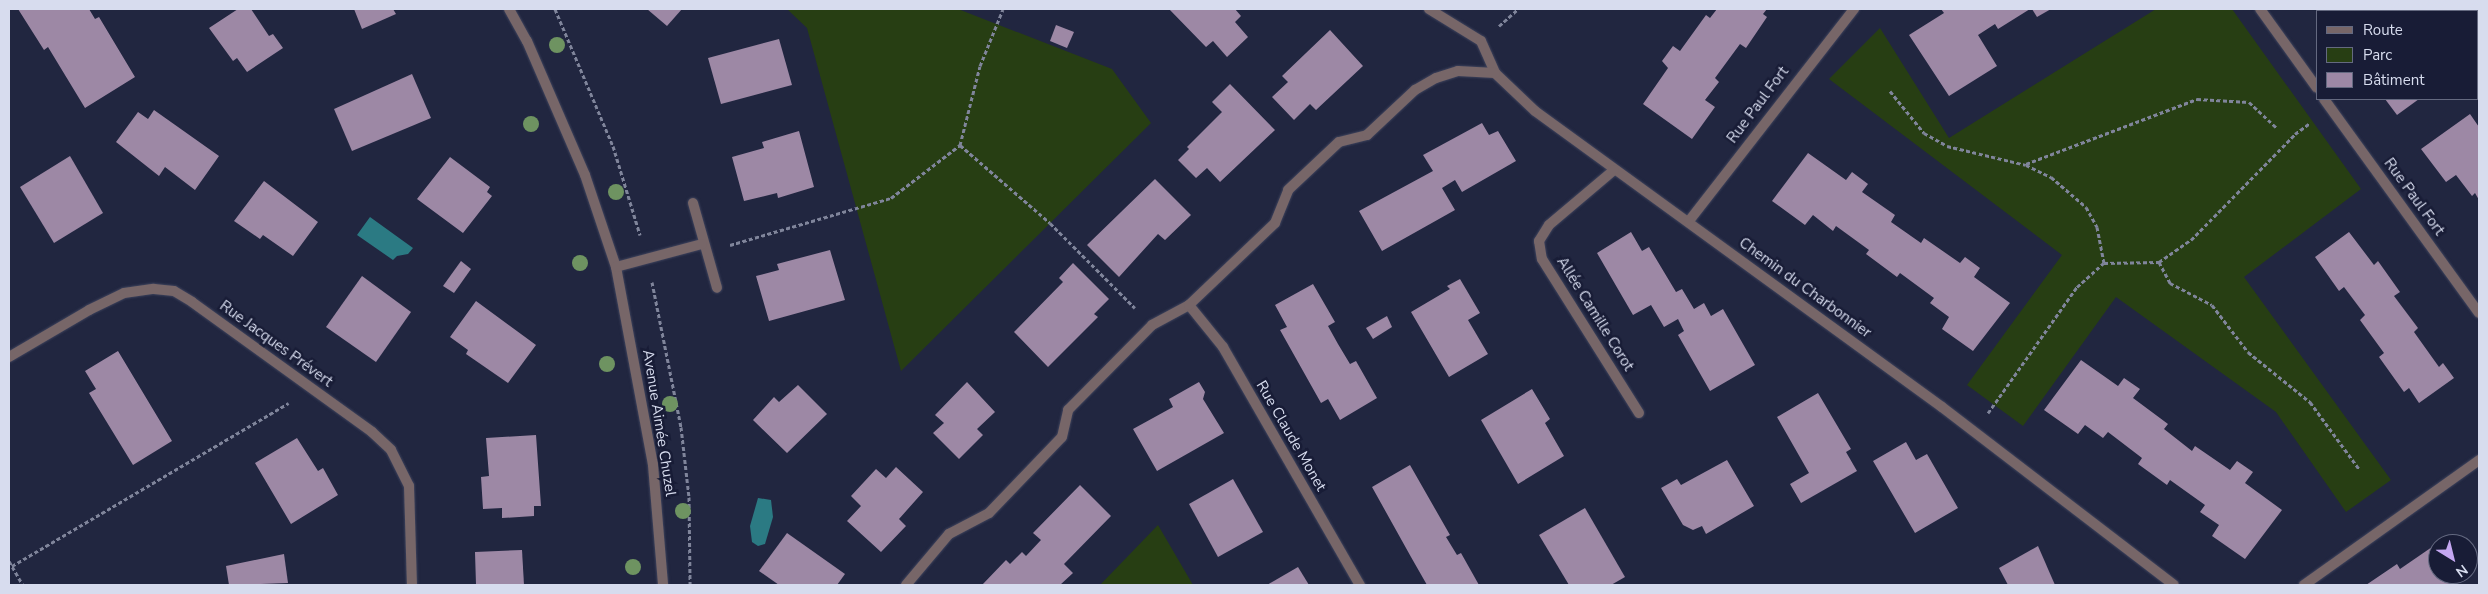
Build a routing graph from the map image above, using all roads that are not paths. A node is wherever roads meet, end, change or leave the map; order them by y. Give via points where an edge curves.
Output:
1 (509, 9) edge
2 (1429, 9) edge
3 (1854, 9) edge
4 (2260, 9) edge
5 (1496, 73) junction
6 (2316, 87) edge
7 (2327, 103) edge
8 (1614, 170) junction
9 (692, 203) dead end
10 (1689, 221) junction
11 (704, 248) junction
12 (616, 267) junction
13 (717, 288) dead end
14 (1190, 306) junction
15 (2479, 313) edge
16 (9, 357) edge
17 (1639, 413) dead end
18 (2479, 460) edge
19 (412, 585) edge
20 (663, 585) edge
21 (906, 585) edge
22 (1360, 585) edge
23 (2174, 585) edge
24 (2304, 585) edge

1 - 12 street, Avenue Aimée Chuzel via 527,41 585,175
2 - 5 street, Chemin du Charbonnier via 1481,41
3 - 10 street, Rue Paul Fort
4 - 6 street
5 - 8 street, Chemin du Charbonnier via 1535,111
5 - 14 street via 1458,71 1436,78 1415,90 1367,135 1339,142 1288,190 1275,223
7 - 15 street, Rue Paul Fort
8 - 10 street, Chemin du Charbonnier
8 - 17 street, Allée Camille Corot via 1549,225 1539,241 1542,259
9 - 11 street
10 - 23 street, Chemin du Charbonnier
11 - 12 street
11 - 13 street
12 - 20 street, Avenue Aimée Chuzel via 653,465
14 - 21 street via 1152,325 1068,410 1062,437 989,513 949,534
14 - 22 street, Rue Claude Monet via 1223,347
16 - 19 street, Rue Jacques Prévert via 124,293 154,289 174,291 372,432 391,450 409,486
18 - 24 street

